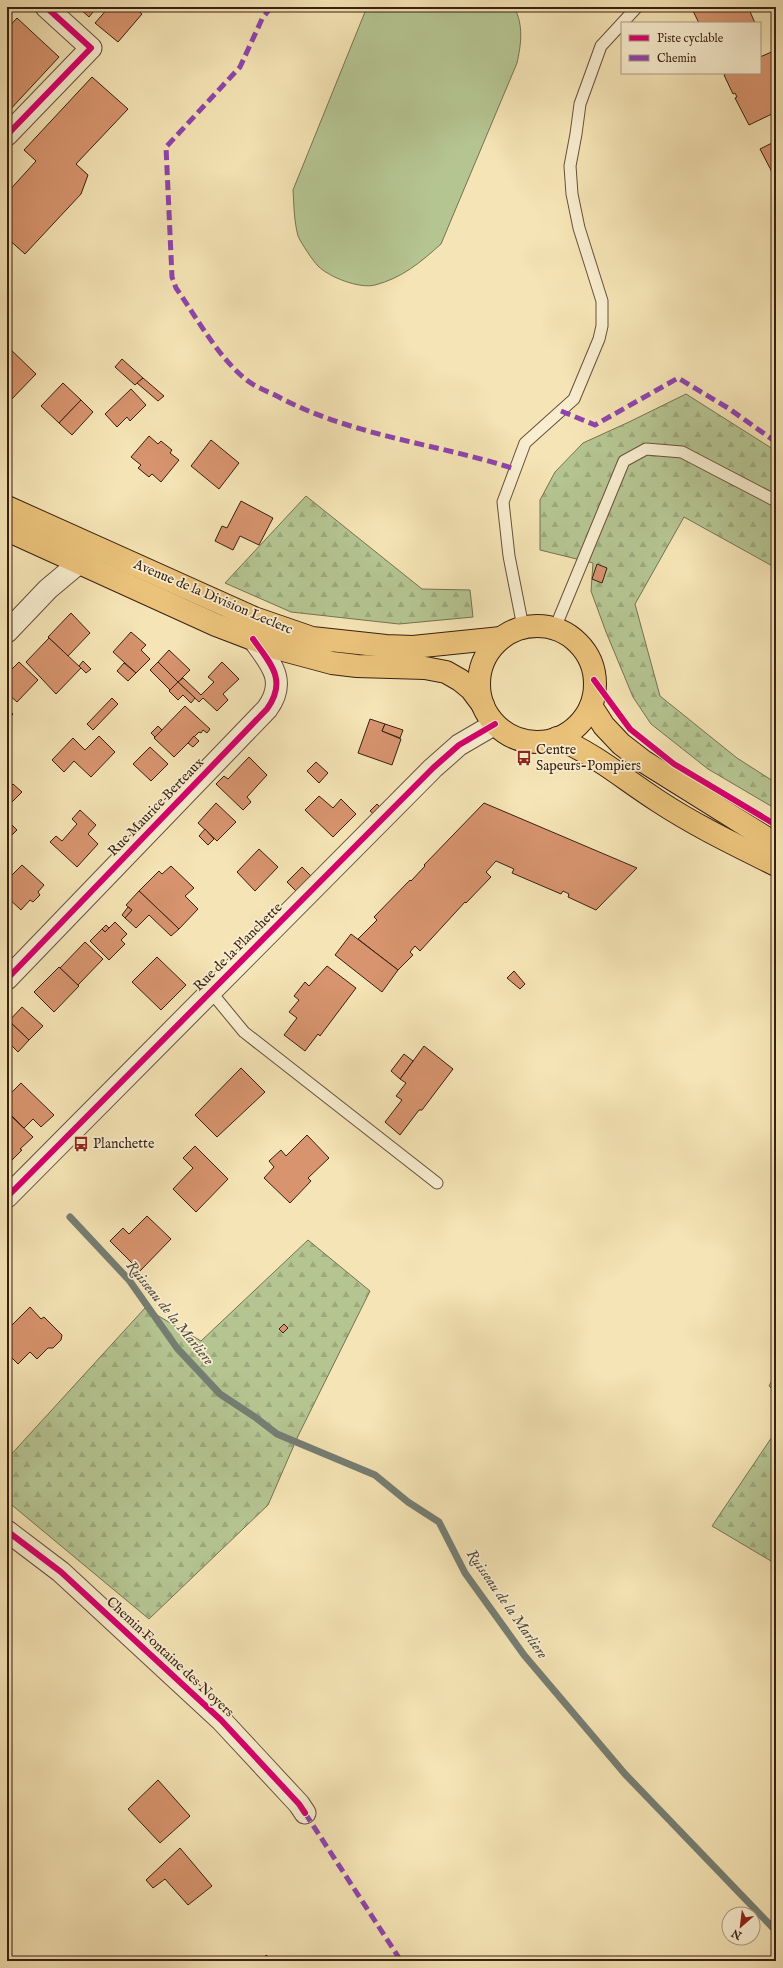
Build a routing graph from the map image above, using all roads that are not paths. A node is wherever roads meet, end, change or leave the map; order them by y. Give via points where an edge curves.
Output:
1 (46, 7) edge
2 (637, 7) edge
3 (623, 22) edge
4 (621, 24) edge
5 (7, 136) edge
6 (776, 501) edge
7 (7, 507) edge
8 (32, 518) junction
9 (7, 530) edge
10 (52, 551) junction
11 (79, 563) junction
12 (48, 589) junction
13 (523, 627) junction
14 (555, 628) junction
15 (7, 632) edge
16 (501, 638) junction
17 (253, 639) junction
18 (483, 705) junction
19 (591, 706) junction
20 (494, 724) junction
21 (557, 738) junction
22 (776, 844) edge
23 (776, 865) edge
24 (7, 979) edge
25 (211, 992) junction
26 (437, 1184) dead end
27 (7, 1197) edge
28 (7, 1531) edge
29 (304, 1813) dead end

1 - 5 street via 91,48
2 - 3 lane
4 - 13 lane via 601,46 580,104 570,166 572,194 579,228 602,301 599,339 574,399 525,443 503,502 509,556
6 - 14 lane via 682,452 646,449 624,461
7 - 8 main road, Avenue de la Division Leclerc
8 - 10 street
8 - 16 main road, Avenue de la Division Leclerc via 254,618 312,638 386,646 413,646
9 - 10 main road, Avenue de la Division Leclerc
10 - 11 main road, Avenue de la Division Leclerc
10 - 12 street via 55,558 54,570
11 - 12 street
11 - 17 main road, Avenue de la Division Leclerc
12 - 15 street
13 - 14 main road via 539,625
13 - 16 main road
14 - 19 main road via 569,635 590,659 595,689
16 - 18 main road via 484,659 479,676 479,693
17 - 18 main road, Avenue de la Division Leclerc via 332,663 437,669 460,680 471,689
17 - 24 street, Rue Maurice Berteaux via 273,668 277,680 273,701
18 - 20 main road
19 - 21 main road via 571,731
19 - 22 main road via 604,726 621,744 643,761
20 - 21 main road via 518,739 546,742
20 - 25 street, Rue de la Planchette via 459,745 433,768
21 - 23 main road via 606,764 697,826
25 - 26 lane via 244,1032
25 - 27 street, Rue de la Planchette
28 - 29 street, Chemin Fontaine des Noyers via 61,1572 221,1720 299,1804

